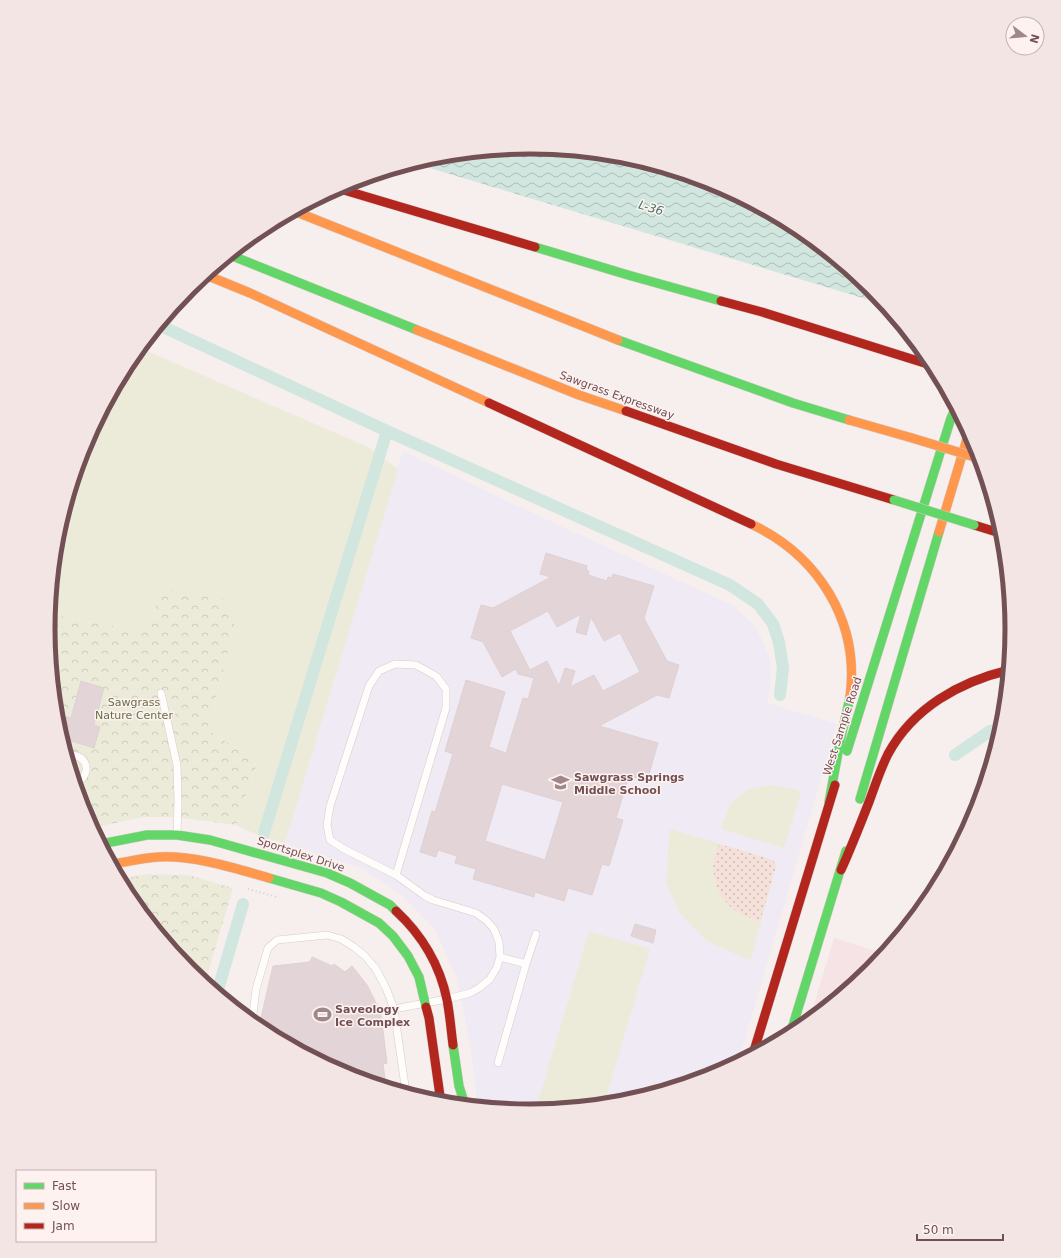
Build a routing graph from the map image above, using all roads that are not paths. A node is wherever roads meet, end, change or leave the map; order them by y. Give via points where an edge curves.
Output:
1 (347, 191) edge
2 (300, 213) edge
3 (235, 257) edge
4 (212, 277) edge
5 (925, 363) edge
6 (954, 412) edge
7 (967, 441) edge
8 (974, 457) edge
9 (996, 532) edge
10 (1004, 671) edge
11 (161, 692) dead end
12 (72, 755) edge
13 (80, 781) edge
14 (829, 802) junction
15 (106, 843) edge
16 (183, 845) junction
17 (117, 863) edge
18 (841, 870) junction
19 (396, 875) junction
20 (384, 914) junction
21 (536, 934) dead end
22 (500, 957) junction
23 (526, 964) junction
24 (447, 999) junction
25 (426, 1003) junction
26 (394, 1009) junction
27 (253, 1015) edge
28 (793, 1025) edge
29 (756, 1047) edge
30 (498, 1063) dead end
31 (405, 1087) edge
32 (440, 1095) edge
33 (463, 1099) edge

1 - 5 main road via 762,312
2 - 8 main road, bridge via 607,336 793,403
3 - 9 main road, Sawgrass Expressway, bridge via 579,395 776,464
4 - 14 main road via 752,525 794,550 813,570 833,599 846,632 851,657 850,697
6 - 14 main road, West Sample Road via 849,747
7 - 18 main road
10 - 18 main road via 960,686 927,708 898,737 885,759
11 - 16 lane via 177,765
12 - 13 lane via 82,758 86,766 85,775
14 - 29 main road, West Sample Road
15 - 16 main road, Sportsplex Drive via 147,835
16 - 17 main road, Sportsplex Drive via 158,857
16 - 20 main road, Sportsplex Drive via 220,864
16 - 20 main road, Sportsplex Drive via 222,842 327,874 350,883
18 - 28 main road
19 - 19 lane via 446,708 446,689 436,676 416,665 395,664 378,671 369,686 330,806 327,825 330,840
19 - 22 lane via 425,896 476,913 487,920 499,942
20 - 24 main road, Sportsplex Drive via 409,923 424,943 437,969
20 - 25 main road, Sportsplex Drive via 393,936 408,956 419,978
21 - 23 lane
22 - 23 lane
22 - 24 lane via 490,979 479,988
23 - 30 lane
24 - 25 lane
24 - 33 main road, Sportsplex Drive via 459,1086
25 - 26 lane
25 - 32 main road, Sportsplex Drive
26 - 27 lane via 380,976 365,956 341,939 327,935 277,940 268,948 256,989
26 - 31 lane

